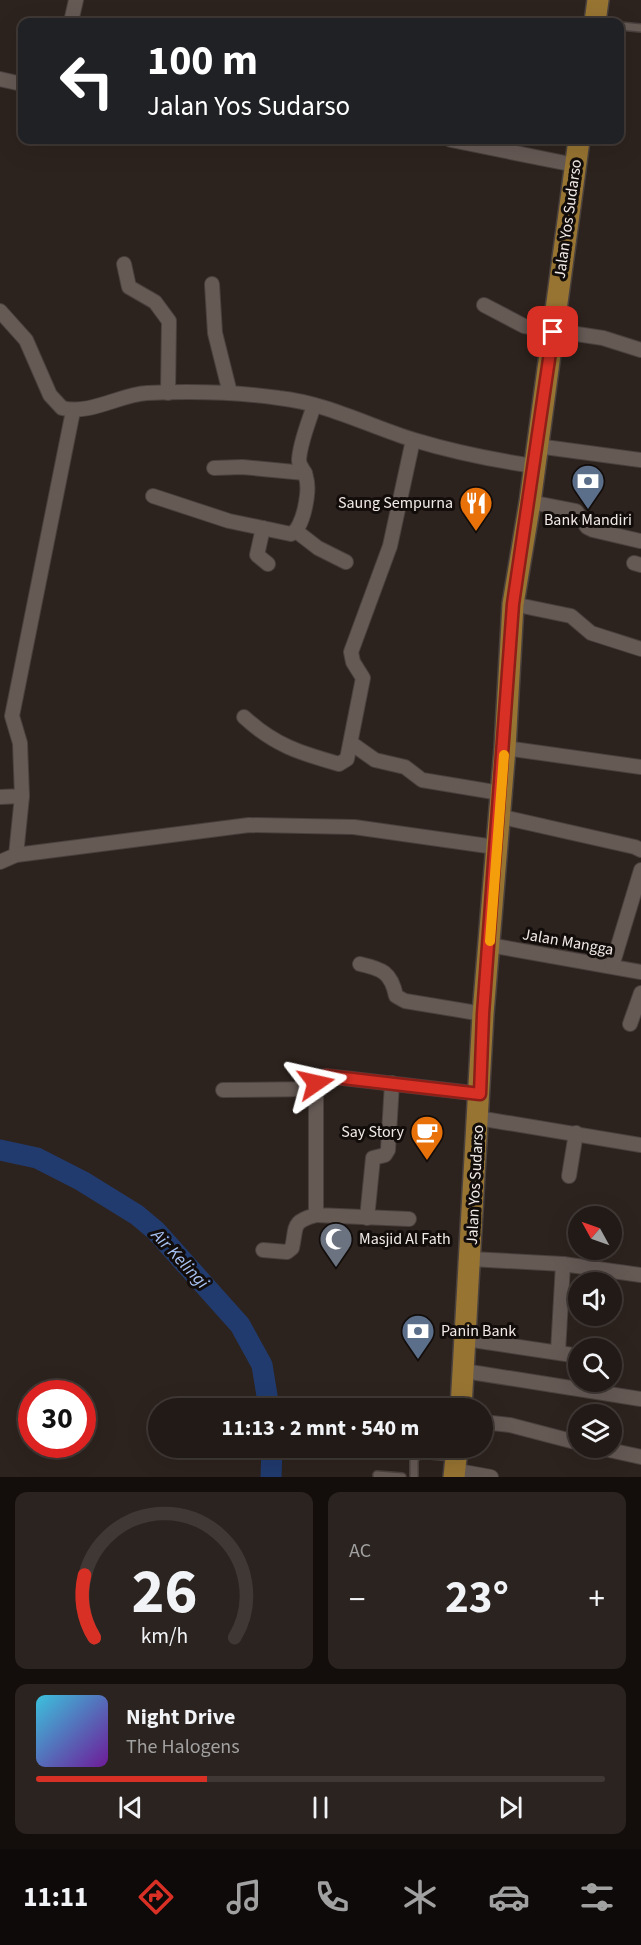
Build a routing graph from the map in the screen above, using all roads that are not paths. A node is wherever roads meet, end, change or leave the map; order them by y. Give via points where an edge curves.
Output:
1 (76, 0) edge
2 (598, 0) edge
3 (72, 18) edge
4 (596, 18) edge
5 (624, 26) edge
6 (641, 28) edge
7 (0, 79) edge
8 (18, 83) edge
9 (471, 144) edge
10 (578, 144) edge
11 (575, 165) junction
12 (124, 264) dead end
13 (212, 284) dead end
14 (484, 305) dead end
15 (0, 311) edge
16 (553, 332) junction
17 (641, 350) edge
18 (168, 393) junction
19 (230, 393) junction
20 (314, 405) junction
21 (73, 411) junction
22 (413, 440) junction
23 (536, 456) junction
24 (641, 460) edge
25 (214, 468) dead end
26 (304, 473) junction
27 (153, 496) dead end
28 (530, 502) junction
29 (263, 528) junction
30 (296, 531) junction
31 (640, 541) edge
32 (346, 562) dead end
33 (268, 564) dead end
34 (513, 604) junction
35 (641, 649) edge
36 (244, 717) dead end
37 (351, 742) junction
38 (505, 748) junction
39 (641, 767) edge
40 (500, 793) junction
41 (22, 796) junction
42 (0, 797) edge
43 (498, 816) junction
44 (495, 847) junction
45 (641, 850) edge
46 (16, 855) junction
47 (0, 862) edge
48 (641, 870) edge
49 (489, 945) junction
50 (360, 963) dead end
51 (612, 966) junction
52 (641, 972) edge
53 (641, 993) edge
54 (483, 1014) junction
55 (630, 1024) dead end
56 (392, 1083) junction
57 (315, 1089) junction
58 (223, 1090) dead end
59 (480, 1094) junction
60 (478, 1118) junction
61 (576, 1133) junction
62 (641, 1145) edge
63 (569, 1176) dead end
64 (316, 1215) junction
65 (367, 1218) junction
66 (410, 1219) dead end
67 (263, 1250) dead end
68 (471, 1259) junction
69 (563, 1264) junction
70 (640, 1270) edge
71 (466, 1339) junction
72 (558, 1352) junction
73 (568, 1354) edge
74 (464, 1371) junction
75 (462, 1398) edge
76 (641, 1399) edge
77 (493, 1424) edge
78 (568, 1440) edge
79 (622, 1453) edge
80 (641, 1457) edge
81 (455, 1463) edge
82 (377, 1475) dead end
83 (402, 1477) edge
84 (414, 1477) edge
85 (491, 1477) edge

1 - 3 street
2 - 4 highway
5 - 6 lane
7 - 8 street
9 - 11 street
10 - 11 highway, Jalan Yos Sudarso
11 - 16 highway, Jalan Yos Sudarso
12 - 18 street via 129,287 155,302 169,321
13 - 19 street via 215,333
14 - 16 street via 517,324
15 - 21 street via 27,340 55,402
16 - 17 street via 603,338
16 - 23 highway, Jalan Yos Sudarso
18 - 19 street
18 - 21 street via 136,394
19 - 20 street
20 - 22 street
20 - 26 street via 300,457
21 - 41 street via 12,716 20,743
22 - 23 street via 493,460
22 - 37 street via 390,546 351,652 363,678
23 - 24 street
23 - 28 highway, Jalan Yos Sudarso
25 - 26 street
26 - 30 street via 307,479 302,520
27 - 29 street
28 - 31 street via 576,511 593,530
28 - 34 highway, Jalan Yos Sudarso
29 - 30 street via 291,534
29 - 33 street via 257,555
30 - 32 street
34 - 35 street via 571,616 591,633
34 - 38 highway, Jalan Yos Sudarso
36 - 37 street via 268,738 339,764 347,759
37 - 40 street via 375,760 405,767 422,780
38 - 39 street
38 - 40 highway, Jalan Yos Sudarso
40 - 43 highway, Jalan Yos Sudarso
41 - 42 street
41 - 46 street
43 - 44 highway, Jalan Yos Sudarso
43 - 45 street
44 - 46 street via 354,827 249,825
44 - 49 highway, Jalan Yos Sudarso
46 - 47 street
48 - 51 street
49 - 51 street, Jalan Mangga
49 - 54 highway, Jalan Yos Sudarso
50 - 54 street via 387,972 396,996 405,1001
51 - 52 street, Jalan Mangga
53 - 55 street
54 - 59 highway, Jalan Yos Sudarso
56 - 57 street via 326,1076
56 - 59 street
56 - 65 street via 388,1150 373,1158
57 - 58 street
57 - 64 street
59 - 60 highway, Jalan Yos Sudarso
60 - 61 street
60 - 68 highway, Jalan Yos Sudarso
61 - 62 street
61 - 63 street
64 - 65 street
64 - 67 street via 299,1221 292,1248 287,1252
65 - 66 street
68 - 69 street
68 - 71 highway, Jalan Yos Sudarso
69 - 70 street
69 - 72 street
71 - 72 street
71 - 74 highway, Jalan Yos Sudarso
72 - 73 street
74 - 75 highway, Jalan Yos Sudarso
74 - 76 street
77 - 78 street
79 - 80 street
81 - 84 lane via 420,1454 414,1460
81 - 85 street
82 - 83 lane

